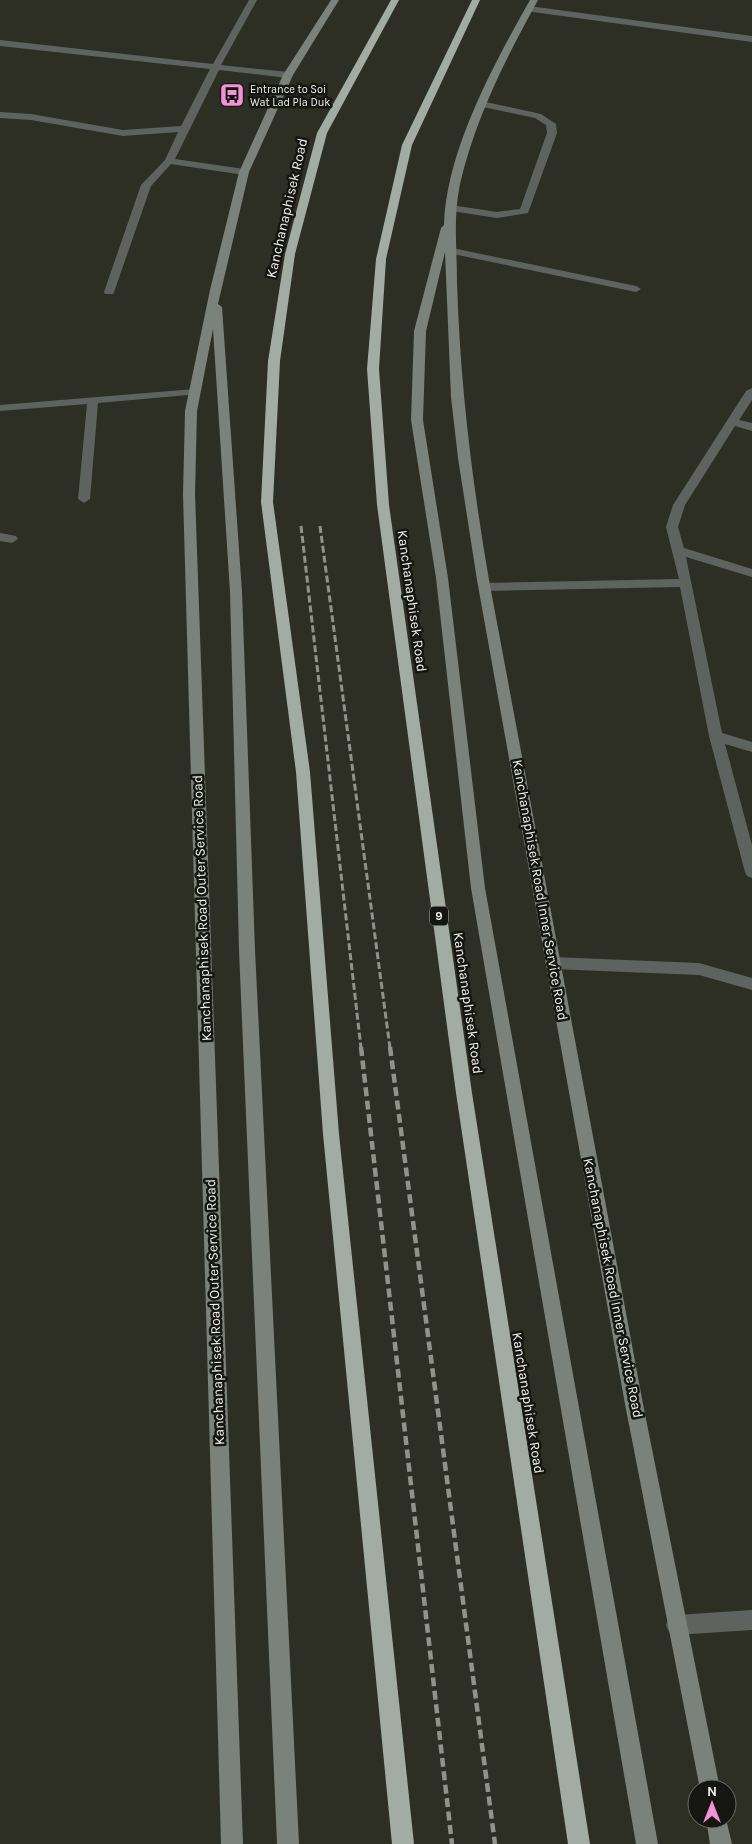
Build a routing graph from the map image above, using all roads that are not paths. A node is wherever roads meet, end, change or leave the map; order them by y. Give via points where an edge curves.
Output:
1 (253, 0) edge
2 (335, 0) edge
3 (395, 0) edge
4 (476, 0) edge
5 (532, 4) edge
6 (752, 39) edge
7 (0, 43) edge
8 (216, 66) junction
9 (288, 75) junction
10 (481, 104) junction
11 (0, 115) edge
12 (185, 128) junction
13 (169, 161) junction
14 (244, 172) junction
15 (450, 212) junction
16 (452, 252) junction
17 (636, 289) dead end
18 (215, 290) junction
19 (109, 292) dead end
20 (752, 391) edge
21 (195, 392) junction
22 (93, 400) junction
23 (0, 408) edge
24 (733, 422) junction
25 (752, 427) edge
26 (84, 499) dead end
27 (676, 550) junction
28 (752, 573) edge
29 (686, 583) junction
30 (485, 588) junction
31 (716, 736) junction
32 (752, 748) edge
33 (752, 872) edge
34 (553, 962) junction
35 (752, 984) edge
36 (752, 1620) edge
37 (676, 1625) junction
38 (708, 1779) edge
39 (718, 1829) edge
40 (232, 1844) edge
41 (288, 1844) edge
42 (403, 1844) edge
43 (579, 1844) edge
44 (647, 1844) edge
45 (721, 1844) edge

1 - 8 street
2 - 9 main road, Kanchanaphisek Road Outer Service Road
3 - 42 highway, Kanchanaphisek Road via 322,133 290,254 274,361 267,502 303,772 330,1134
4 - 43 highway, Kanchanaphisek Road / 9 via 408,145 381,259 373,369 383,505 461,1074
5 - 6 street
5 - 10 main road, Kanchanaphisek Road Inner Service Road
7 - 8 street
8 - 9 street
8 - 12 street
9 - 14 main road, Kanchanaphisek Road Outer Service Road
10 - 15 main road, Kanchanaphisek Road Inner Service Road
10 - 15 street via 538,116 551,124 552,133 524,211 513,215
11 - 12 street via 123,133
12 - 13 street
13 - 14 street
13 - 19 street via 146,185
14 - 18 main road, Kanchanaphisek Road Outer Service Road
15 - 16 main road, Kanchanaphisek Road Inner Service Road
15 - 44 main road via 420,331 417,420 442,578 478,888
16 - 17 street
16 - 30 main road, Kanchanaphisek Road Inner Service Road via 451,322 460,420
18 - 21 main road, Kanchanaphisek Road Outer Service Road
18 - 41 main road via 236,592 247,950
20 - 24 street
21 - 22 street
21 - 40 main road, Kanchanaphisek Road Outer Service Road via 191,411 189,504
22 - 23 street
22 - 26 street
24 - 25 street
24 - 27 street via 679,505 672,527
27 - 28 street
27 - 29 street
29 - 30 street
29 - 31 street
30 - 34 main road, Kanchanaphisek Road Inner Service Road
31 - 32 street
31 - 33 street
34 - 35 street via 699,969
34 - 37 main road, Kanchanaphisek Road Inner Service Road
36 - 37 street
37 - 38 main road, Kanchanaphisek Road Inner Service Road
39 - 45 main road

